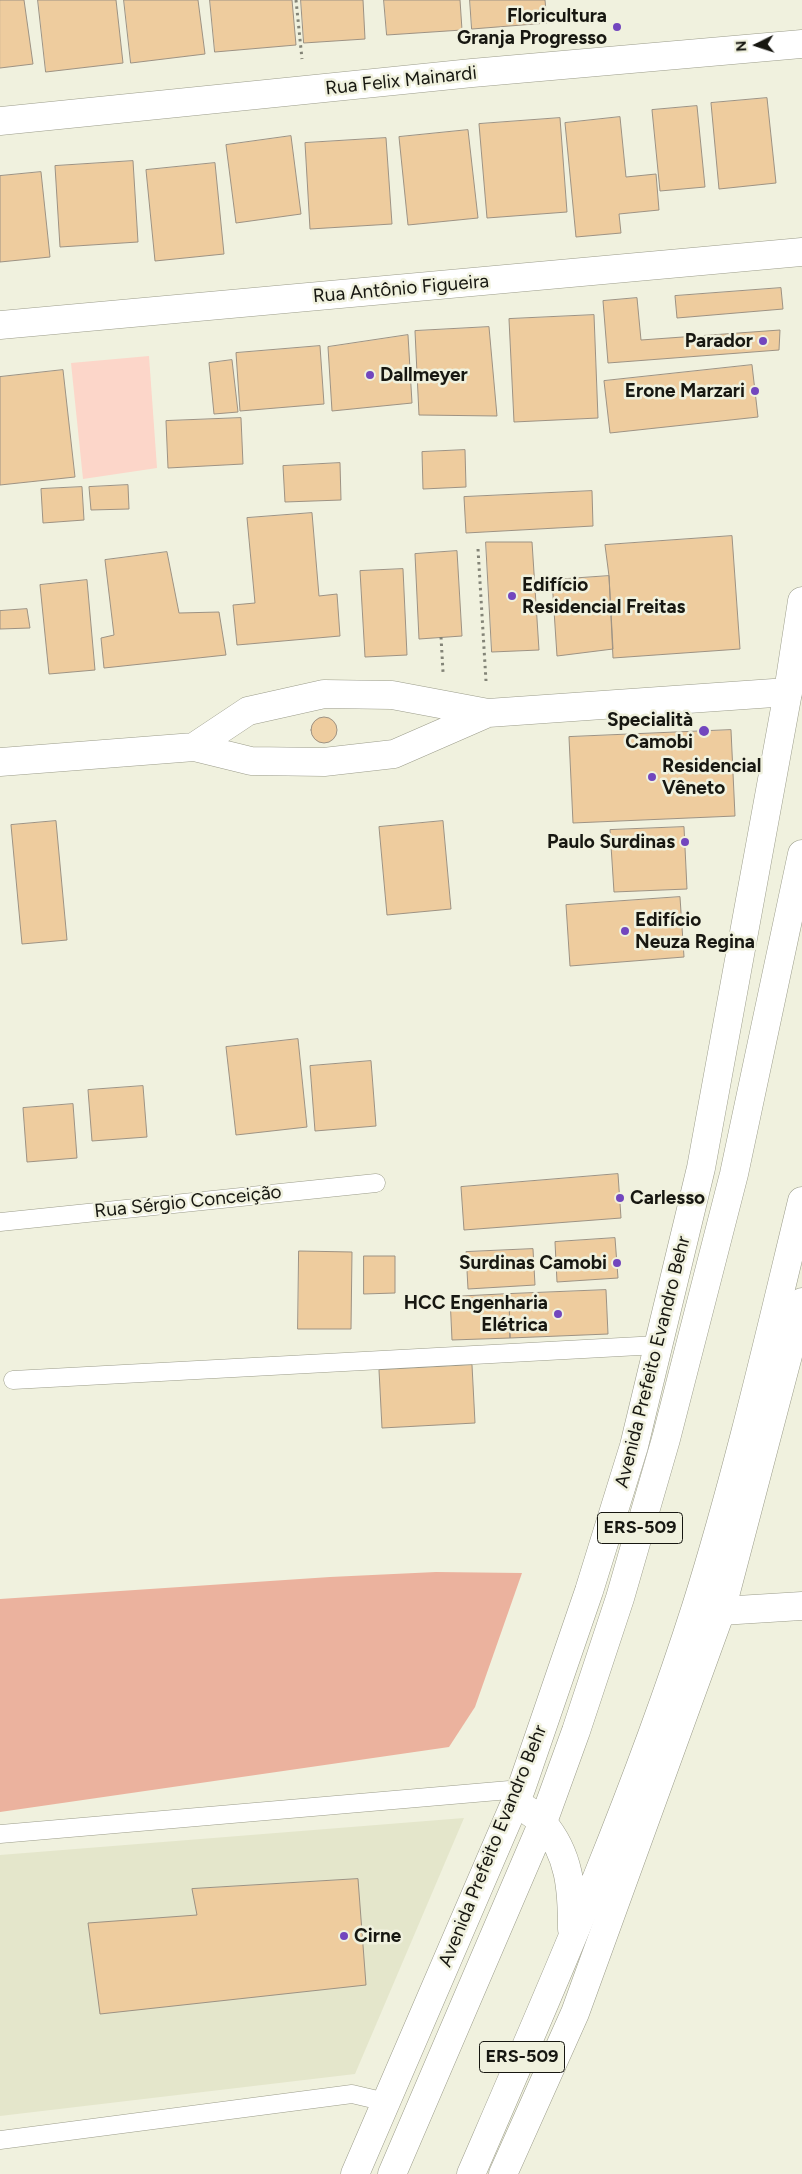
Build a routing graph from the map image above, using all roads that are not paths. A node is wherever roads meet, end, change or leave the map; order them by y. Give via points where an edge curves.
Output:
1 (802, 44) edge
2 (0, 121) edge
3 (802, 252) edge
4 (0, 325) edge
5 (802, 601) edge
6 (788, 692) junction
7 (488, 713) junction
8 (194, 747) junction
9 (0, 762) edge
10 (802, 854) edge
11 (376, 1183) dead end
12 (802, 1201) edge
13 (0, 1222) edge
14 (802, 1265) edge
15 (802, 1302) edge
16 (658, 1345) junction
17 (13, 1380) dead end
18 (750, 1414) junction
19 (802, 1606) edge
20 (721, 1611) junction
21 (518, 1796) junction
22 (543, 1822) junction
23 (0, 1834) edge
24 (572, 1940) junction
25 (386, 2102) junction
26 (0, 2140) edge
27 (355, 2174) edge
28 (392, 2174) edge
29 (471, 2174) edge
30 (503, 2174) edge

1 - 2 main road, Rua Felix Mainardi via 472,73
3 - 4 main road, Rua Antônio Figueira
5 - 6 main road, Avenida Prefeito Evandro Behr / ERS-509
6 - 7 main road
6 - 16 main road, Avenida Prefeito Evandro Behr / ERS-509 via 701,1168
7 - 8 main road via 394,754 332,761 251,761
7 - 8 main road via 392,695 324,694 248,711
8 - 9 main road
10 - 22 main road, Avenida Prefeito Evandro Behr / ERS-509 via 734,1174 666,1439 620,1598
11 - 13 lane, Rua Sérgio Conceição
12 - 18 main road, ERS-509
14 - 18 main road, ERS-509
15 - 20 main road, ERS-509
16 - 17 lane
16 - 21 main road, Avenida Prefeito Evandro Behr / ERS-509 via 634,1446 589,1591
18 - 24 main road, ERS-509 via 696,1606 643,1760
19 - 20 main road
20 - 30 main road, ERS-509 via 575,2013
21 - 22 main road, ERS-509
21 - 23 lane
21 - 25 main road, Avenida Prefeito Evandro Behr / ERS-509
22 - 24 main road, ERS-509 via 566,1860 572,1895
22 - 28 main road, Avenida Prefeito Evandro Behr / ERS-509
24 - 29 main road, ERS-509
25 - 26 lane via 352,2094
25 - 27 main road, Avenida Prefeito Evandro Behr / ERS-509

